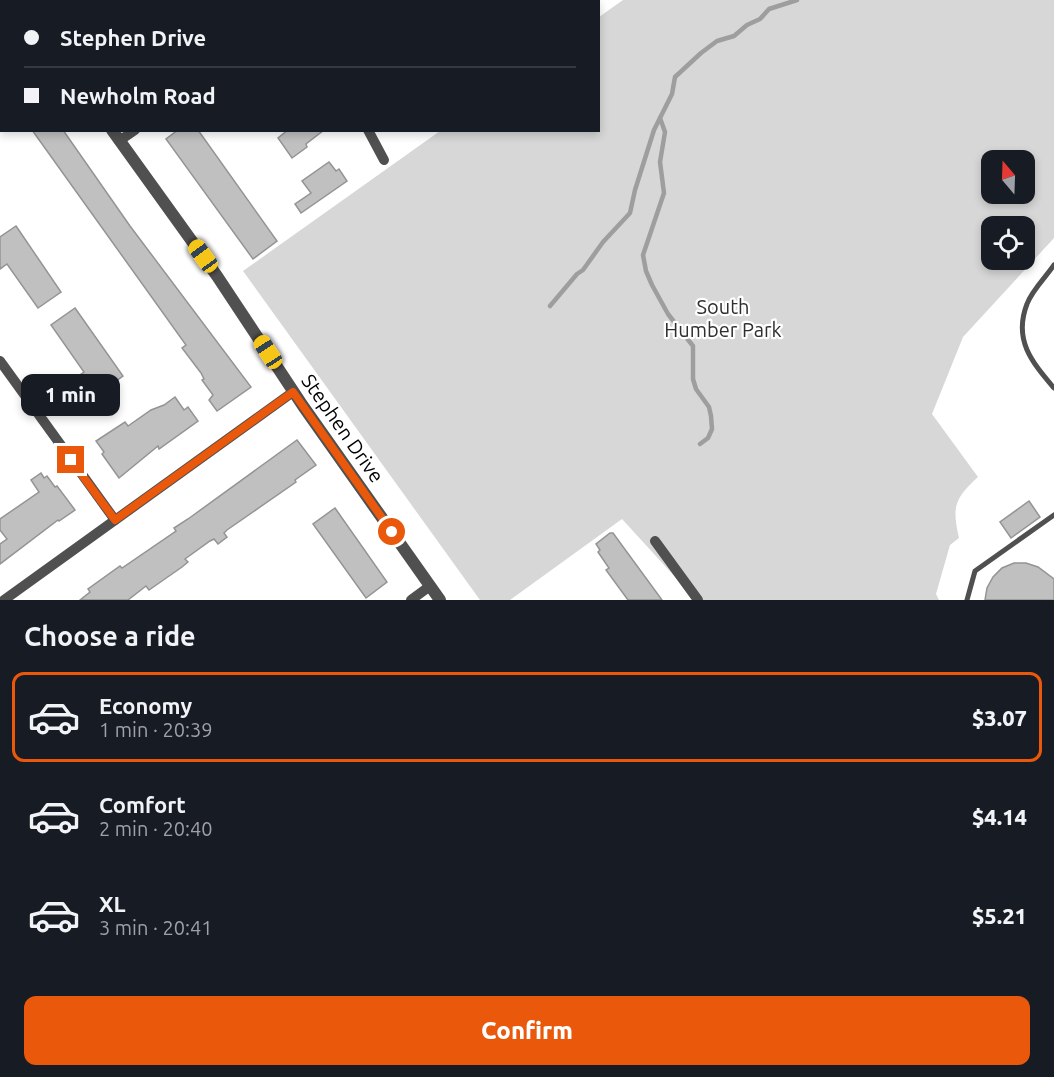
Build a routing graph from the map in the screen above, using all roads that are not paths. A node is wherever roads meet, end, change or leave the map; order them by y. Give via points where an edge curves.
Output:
1 (369, 132) edge
2 (116, 136) edge
3 (384, 160) dead end
4 (1054, 265) edge
5 (0, 361) edge
6 (1054, 388) edge
7 (293, 392) junction
8 (1054, 515) edge
9 (115, 520) junction
10 (656, 541) dead end
11 (430, 586) junction
12 (4, 600) edge
13 (411, 600) edge
14 (440, 600) edge
15 (698, 600) edge
16 (967, 600) edge

1 - 3 street
2 - 7 street, Stephen Drive via 217,276
4 - 6 lane via 1027,302 1022,328 1031,361
5 - 9 street
7 - 9 street
7 - 11 street, Stephen Drive
8 - 16 lane via 975,571
9 - 12 street
10 - 15 street
11 - 13 street
11 - 14 street, Stephen Drive

